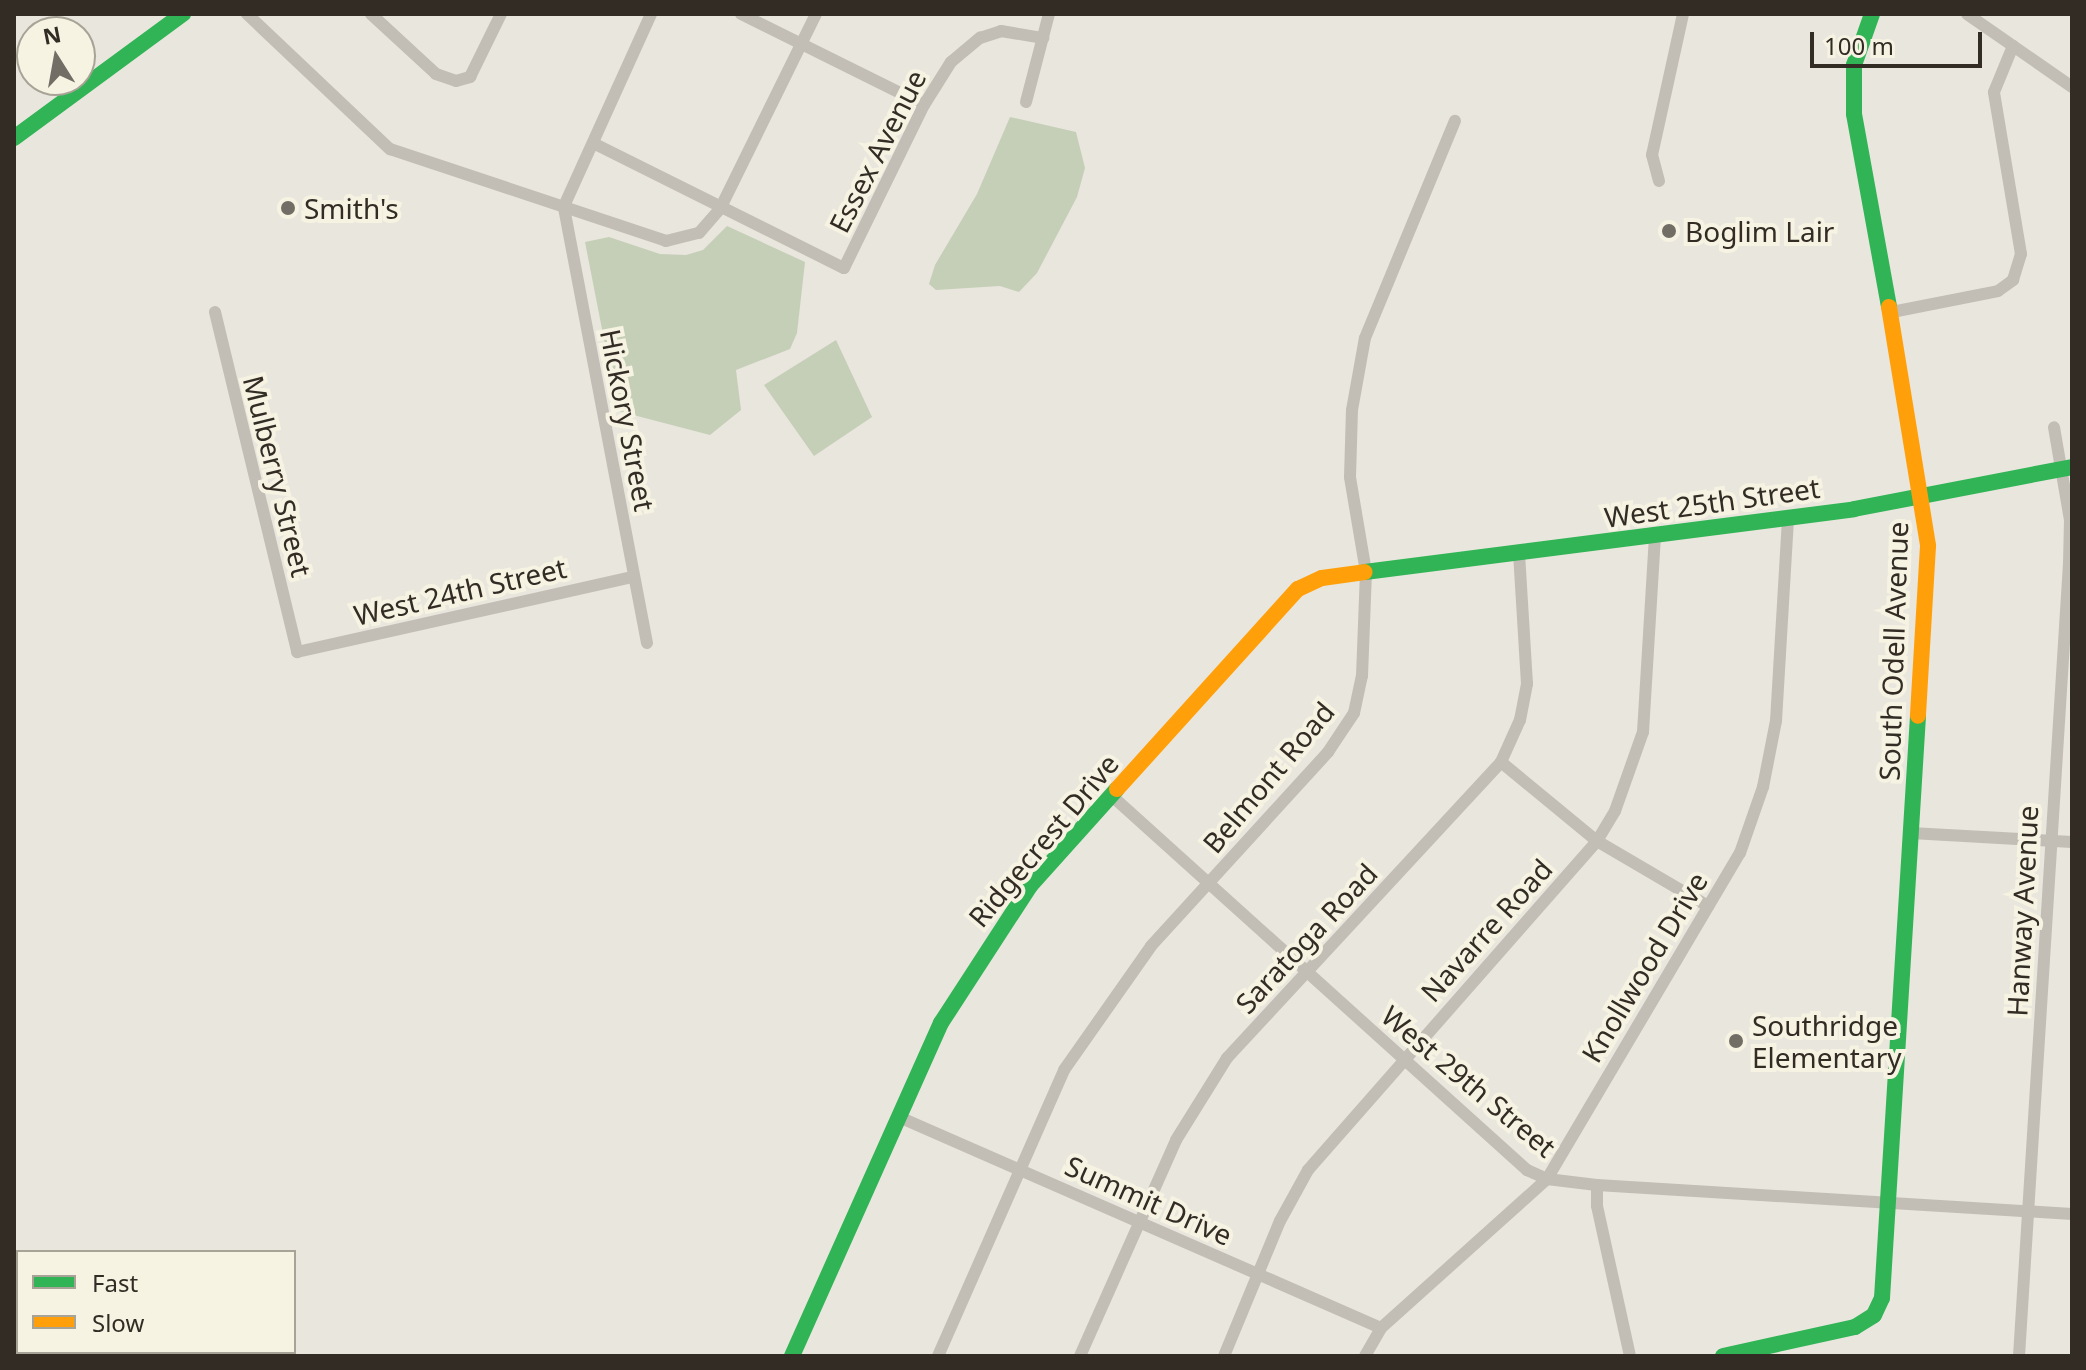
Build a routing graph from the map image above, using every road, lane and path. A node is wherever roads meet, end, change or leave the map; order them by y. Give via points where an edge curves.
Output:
1 (183, 14) edge
2 (247, 14) edge
3 (371, 14) edge
4 (501, 14) edge
5 (651, 14) edge
6 (741, 14) edge
7 (816, 14) edge
8 (1049, 14) edge
9 (1683, 14) edge
10 (1872, 14) edge
11 (1967, 14) edge
12 (1043, 38) junction
13 (799, 44) junction
14 (2013, 46) junction
15 (2072, 87) edge
16 (1026, 102) dead end
17 (924, 105) junction
18 (1455, 121) dead end
19 (14, 138) edge
20 (595, 144) junction
21 (1659, 181) dead end
22 (564, 206) junction
23 (720, 209) junction
24 (215, 312) dead end
25 (1892, 312) junction
26 (2054, 427) dead end
27 (2067, 468) edge
28 (1924, 497) junction
29 (1788, 519) junction
30 (1655, 536) junction
31 (1519, 554) junction
32 (1366, 572) junction
33 (633, 577) junction
34 (647, 643) dead end
35 (297, 652) joint
36 (1501, 762) junction
37 (1112, 796) junction
38 (1911, 833) junction
39 (1597, 841) junction
40 (2049, 841) junction
41 (2072, 842) edge
42 (1209, 885) junction
43 (1708, 906) junction
44 (1307, 970) junction
45 (1403, 1060) junction
46 (899, 1117) junction
47 (1019, 1170) junction
48 (1547, 1179) junction
49 (1597, 1185) junction
50 (1887, 1203) junction
51 (2028, 1211) junction
52 (2072, 1214) edge
53 (1139, 1222) junction
54 (1259, 1275) junction
55 (1381, 1328) junction
56 (792, 1356) edge
57 (938, 1356) edge
58 (1080, 1356) edge
59 (1224, 1356) edge
60 (1365, 1356) edge
61 (1630, 1356) edge
62 (1723, 1356) edge
63 (2019, 1356) edge

1 - 19 street
2 - 22 street via 390,149
3 - 4 street via 436,74 456,81 470,77
5 - 20 street
6 - 13 street
7 - 13 street
8 - 12 street
9 - 21 street via 1652,155
10 - 25 street, South Odell Avenue via 1854,65 1854,114
11 - 14 street
12 - 16 street
12 - 17 street, Essex Avenue via 1001,31 980,38 951,62
13 - 17 street
13 - 23 street
14 - 15 street
14 - 25 street via 1994,92 2021,254 2013,280 1998,291
17 - 23 street, Essex Avenue via 844,268
18 - 32 street, Belmont Road via 1365,338 1352,410 1350,477
20 - 22 street
20 - 23 street
22 - 23 street via 666,241 699,233
22 - 33 street, Hickory Street
24 - 35 street, Mulberry Street
25 - 28 street, South Odell Avenue
26 - 27 street
27 - 28 street, West 25th Street
27 - 40 street, Hanway Avenue via 2069,564
28 - 29 street, West 25th Street
28 - 38 street, South Odell Avenue via 1928,546
29 - 30 street, West 25th Street
29 - 43 street, Knollwood Drive via 1770,756 1744,841
30 - 31 street, West 25th Street
30 - 39 street, Navarre Road via 1643,732 1631,775
31 - 32 street, West 25th Street
31 - 36 street, Saratoga Road via 1527,684 1520,720
32 - 37 street, Ridgecrest Drive via 1322,578 1291,595
32 - 42 street, Belmont Road via 1362,676 1354,713 1328,752
33 - 34 street, Hickory Street
33 - 35 street, West 24th Street
36 - 39 street
36 - 44 street, Saratoga Road
37 - 42 street, West 29th Street
37 - 46 street, Ridgecrest Drive via 1030,886 987,945 941,1023
38 - 40 street
38 - 50 street, South Odell Avenue
39 - 43 street
39 - 45 street, Navarre Road
40 - 41 street
40 - 51 street, Hanway Avenue
42 - 44 street, West 29th Street
42 - 47 street, Belmont Road via 1151,946 1099,1016 1064,1070
43 - 48 street, Knollwood Drive
44 - 45 street, West 29th Street
44 - 53 street, Saratoga Road via 1227,1058 1176,1140
45 - 48 street, West 29th Street via 1527,1170
45 - 54 street, Navarre Road via 1308,1170
46 - 47 street, Summit Drive
46 - 56 street, Ridgecrest Drive
47 - 53 street, Summit Drive
47 - 57 street, Belmont Road
48 - 49 street, West 29th Street
48 - 55 street, Knollwood Drive
49 - 50 street, West 29th Street
49 - 61 street
50 - 51 street, West 29th Street
50 - 62 street, South Odell Avenue via 1882,1298 1874,1315 1855,1327
51 - 52 street, West 29th Street
51 - 63 street, Hanway Avenue
53 - 54 street, Summit Drive
53 - 58 street, Saratoga Road
54 - 55 street, Summit Drive
54 - 59 street, Navarre Road
55 - 60 street, Knollwood Drive

